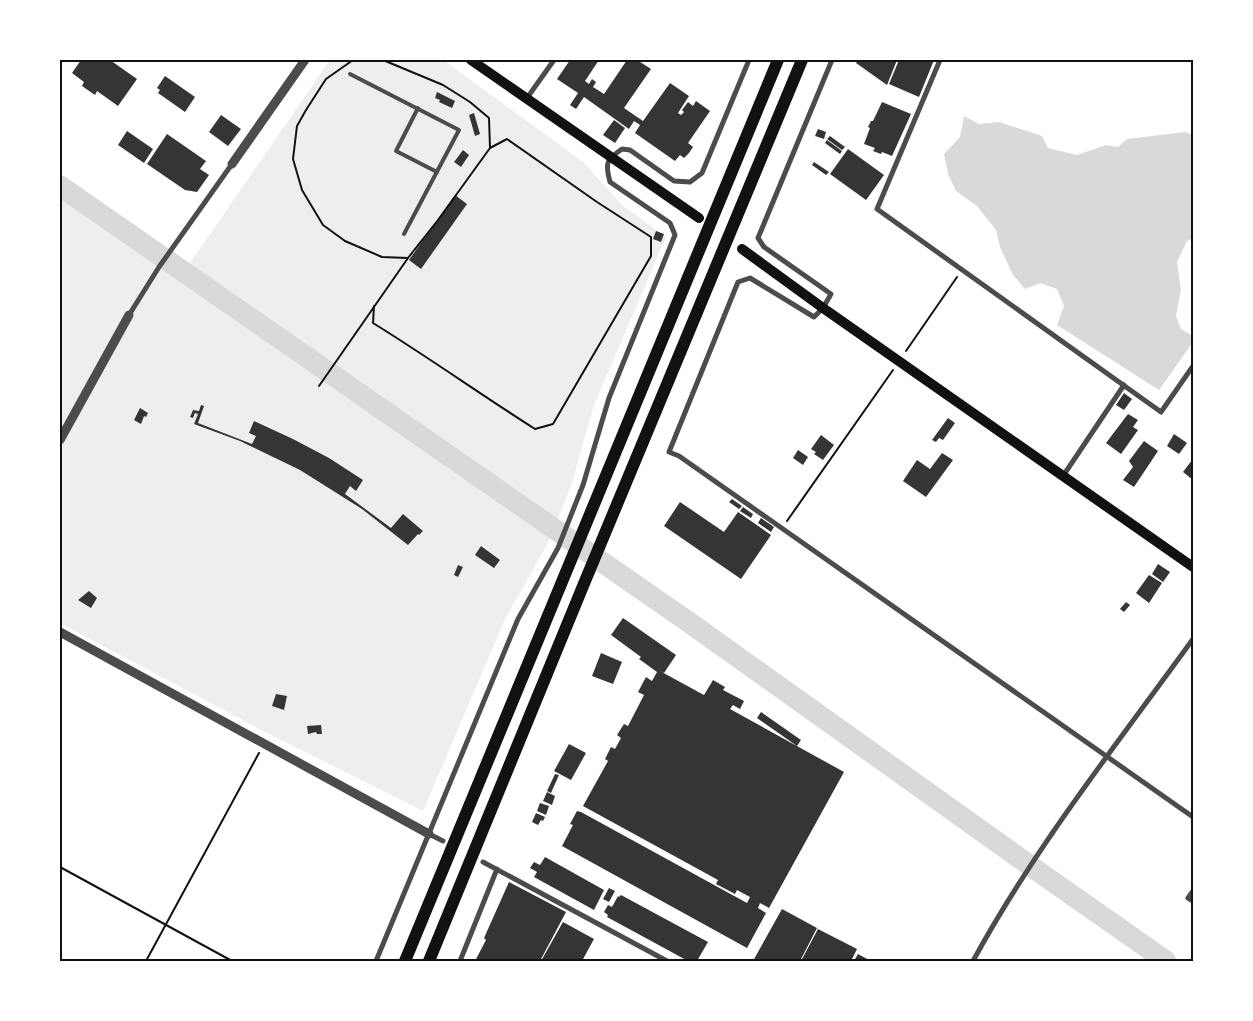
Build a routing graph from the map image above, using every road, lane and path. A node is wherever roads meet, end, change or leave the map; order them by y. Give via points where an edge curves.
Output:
1 (305, 60) edge
2 (353, 60) edge
3 (383, 60) edge
4 (471, 60) edge
5 (554, 60) edge
6 (749, 60) edge
7 (778, 60) edge
8 (802, 60) edge
9 (832, 60) edge
10 (940, 60) edge
11 (350, 74) dead end
12 (527, 99) junction
13 (418, 108) junction
14 (490, 148) junction
15 (610, 157) junction
16 (232, 164) joint
17 (437, 172) junction
18 (699, 218) dead end
19 (404, 234) dead end
20 (742, 249) dead end
21 (408, 258) junction
22 (963, 269) junction
23 (374, 306) junction
24 (823, 308) junction
25 (129, 315) joint
26 (899, 361) junction
27 (1193, 366) edge
28 (1124, 385) junction
29 (319, 386) dead end
30 (60, 440) edge
31 (1063, 476) junction
32 (782, 528) junction
33 (1193, 567) edge
34 (60, 632) edge
35 (1193, 639) edge
36 (264, 744) junction
37 (1108, 757) junction
38 (1193, 817) edge
39 (429, 834) junction
40 (443, 842) dead end
41 (482, 862) dead end
42 (60, 868) edge
43 (497, 869) junction
44 (1193, 890) edge
45 (1193, 902) edge
46 (166, 925) junction
47 (146, 961) edge
48 (232, 961) edge
49 (376, 961) edge
50 (405, 961) edge
51 (429, 961) edge
52 (460, 961) edge
53 (667, 961) edge
54 (973, 961) edge

1 - 16 street
2 - 21 path via 326,79 306,110 297,126 293,159 302,190 323,225 345,241 382,258
3 - 14 path via 443,85 470,102 489,118
4 - 12 main road
5 - 12 street
6 - 15 street via 702,173 690,182 674,181 630,150 622,149
7 - 50 highway
8 - 51 highway
9 - 24 street via 758,238 764,248 831,294
10 - 22 street via 877,209
11 - 13 lane
12 - 15 main road
13 - 17 lane via 396,151
13 - 17 lane via 460,130
14 - 21 path
14 - 23 path via 507,139 651,237 651,256 553,424 535,429 474,390 373,323
15 - 18 main road
15 - 39 street via 606,167 610,182 670,223 675,236 609,398 583,485 558,548 518,619
16 - 25 street
17 - 19 lane
20 - 24 main road
21 - 23 path
22 - 26 path
22 - 28 street
23 - 29 path
24 - 26 main road
24 - 32 street via 814,317 750,278 738,282 669,452
25 - 30 street
26 - 31 main road
26 - 32 path
27 - 28 street via 1162,412
28 - 31 street
31 - 33 main road
32 - 37 street
34 - 36 street
35 - 37 street
36 - 39 street
36 - 46 path
37 - 38 street
37 - 54 street via 1046,842
39 - 40 street
39 - 49 street
41 - 43 street
42 - 46 path
43 - 52 street
43 - 53 street
44 - 45 street via 1188,898
46 - 47 path
46 - 48 path

